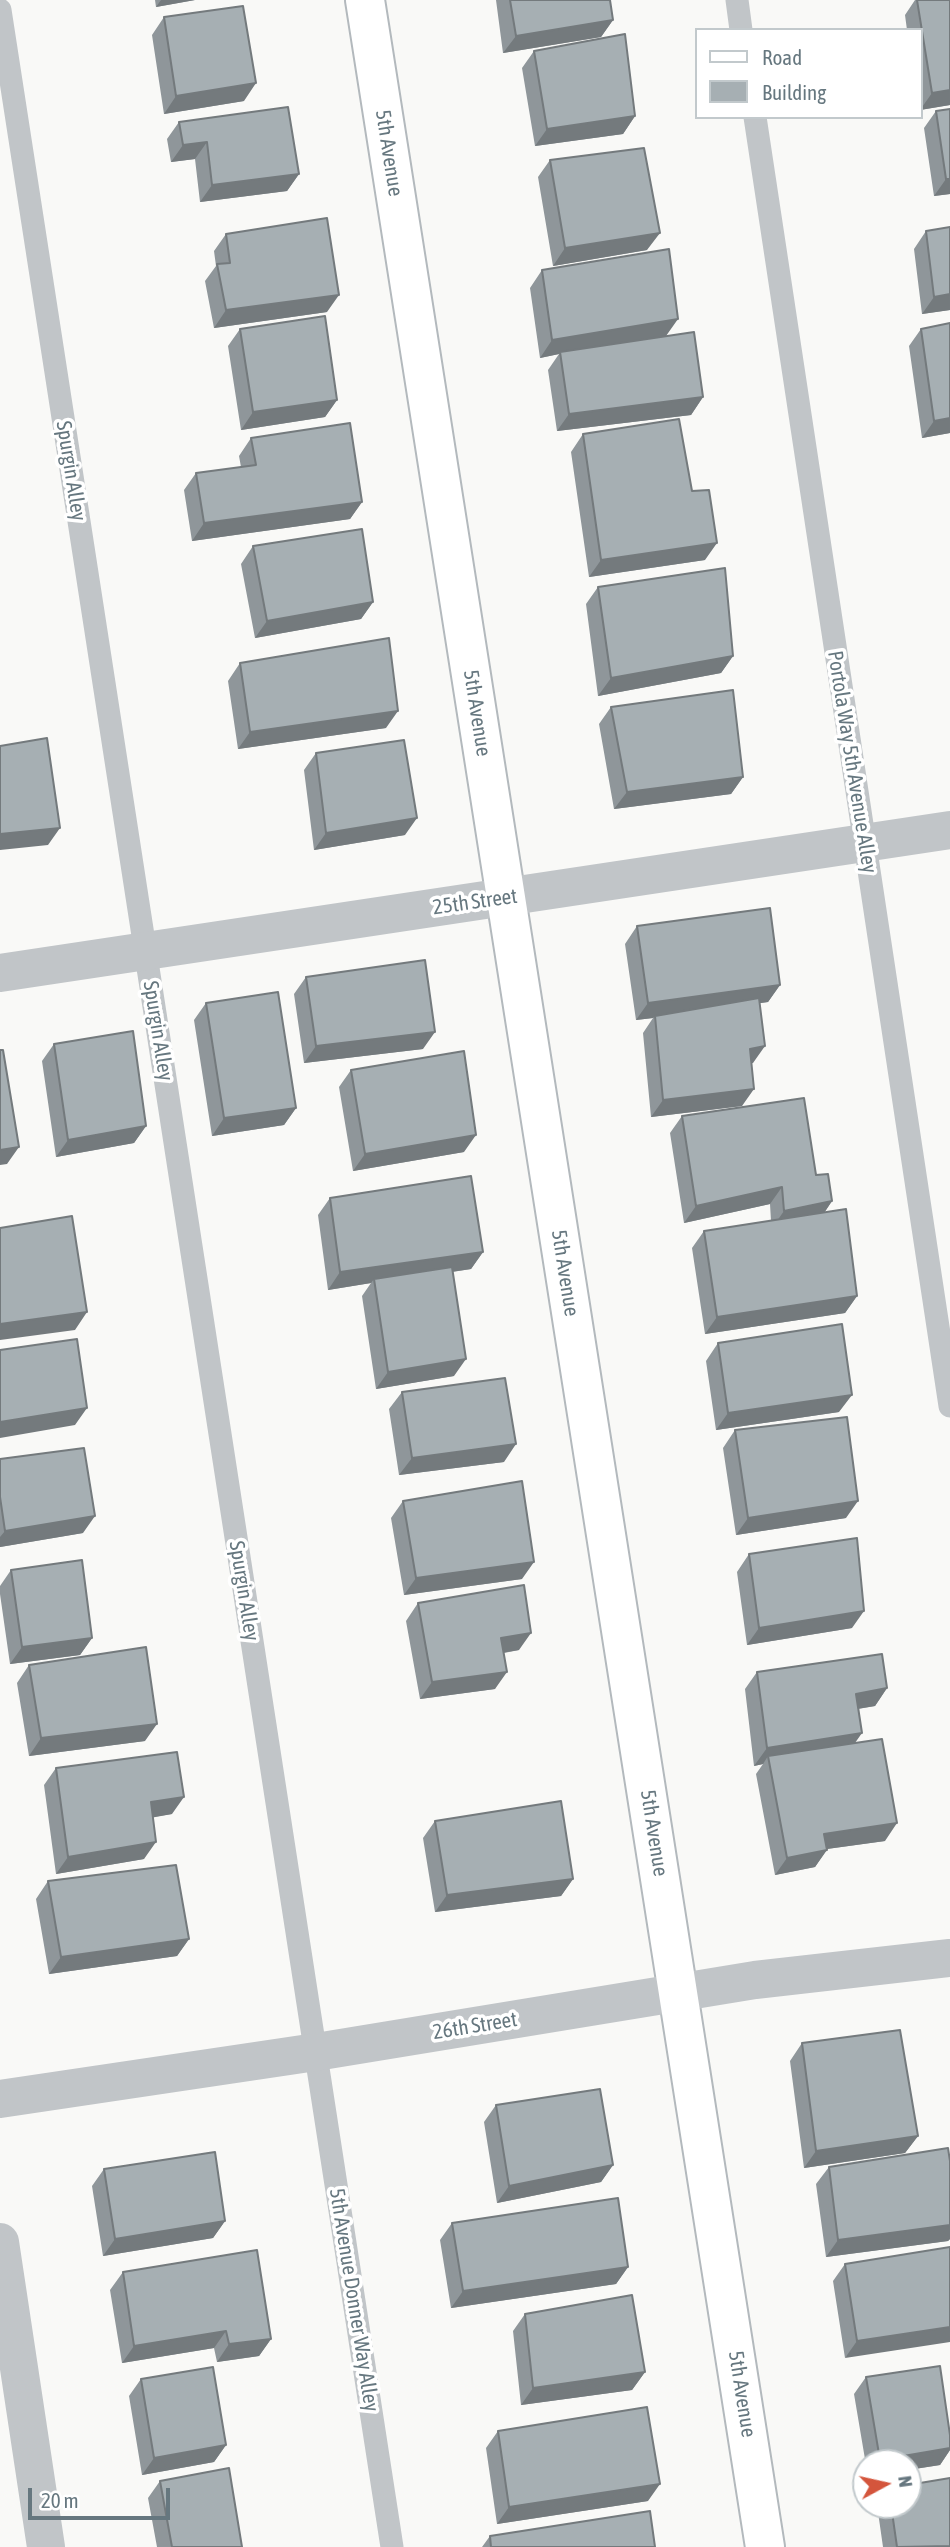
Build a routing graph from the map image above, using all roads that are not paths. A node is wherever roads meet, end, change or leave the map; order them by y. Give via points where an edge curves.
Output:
1 (365, 0) edge
2 (737, 0) edge
3 (0, 10) edge
4 (741, 28) edge
5 (755, 119) edge
6 (950, 830) edge
7 (865, 842) junction
8 (506, 898) junction
9 (146, 951) junction
10 (0, 973) edge
11 (950, 1406) edge
12 (950, 1958) edge
13 (679, 1993) junction
14 (316, 2052) junction
15 (0, 2099) edge
16 (0, 2242) edge
17 (46, 2547) edge
18 (392, 2547) edge
19 (765, 2547) edge

1 - 8 street, 5th Avenue
2 - 4 lane
3 - 9 lane, Spurgin Alley
5 - 7 lane, Portola Way 5th Avenue Alley
6 - 7 street, 25th Street
7 - 8 street, 25th Street
7 - 11 lane, Portola Way 5th Avenue Alley
8 - 9 street, 25th Street
8 - 13 street, 5th Avenue
9 - 10 street, 25th Street
9 - 14 lane, Spurgin Alley
12 - 13 street, 26th Street
13 - 14 street, 26th Street
13 - 19 street, 5th Avenue
14 - 15 street, 26th Street
14 - 18 lane, 5th Avenue Donner Way Alley
16 - 17 street

